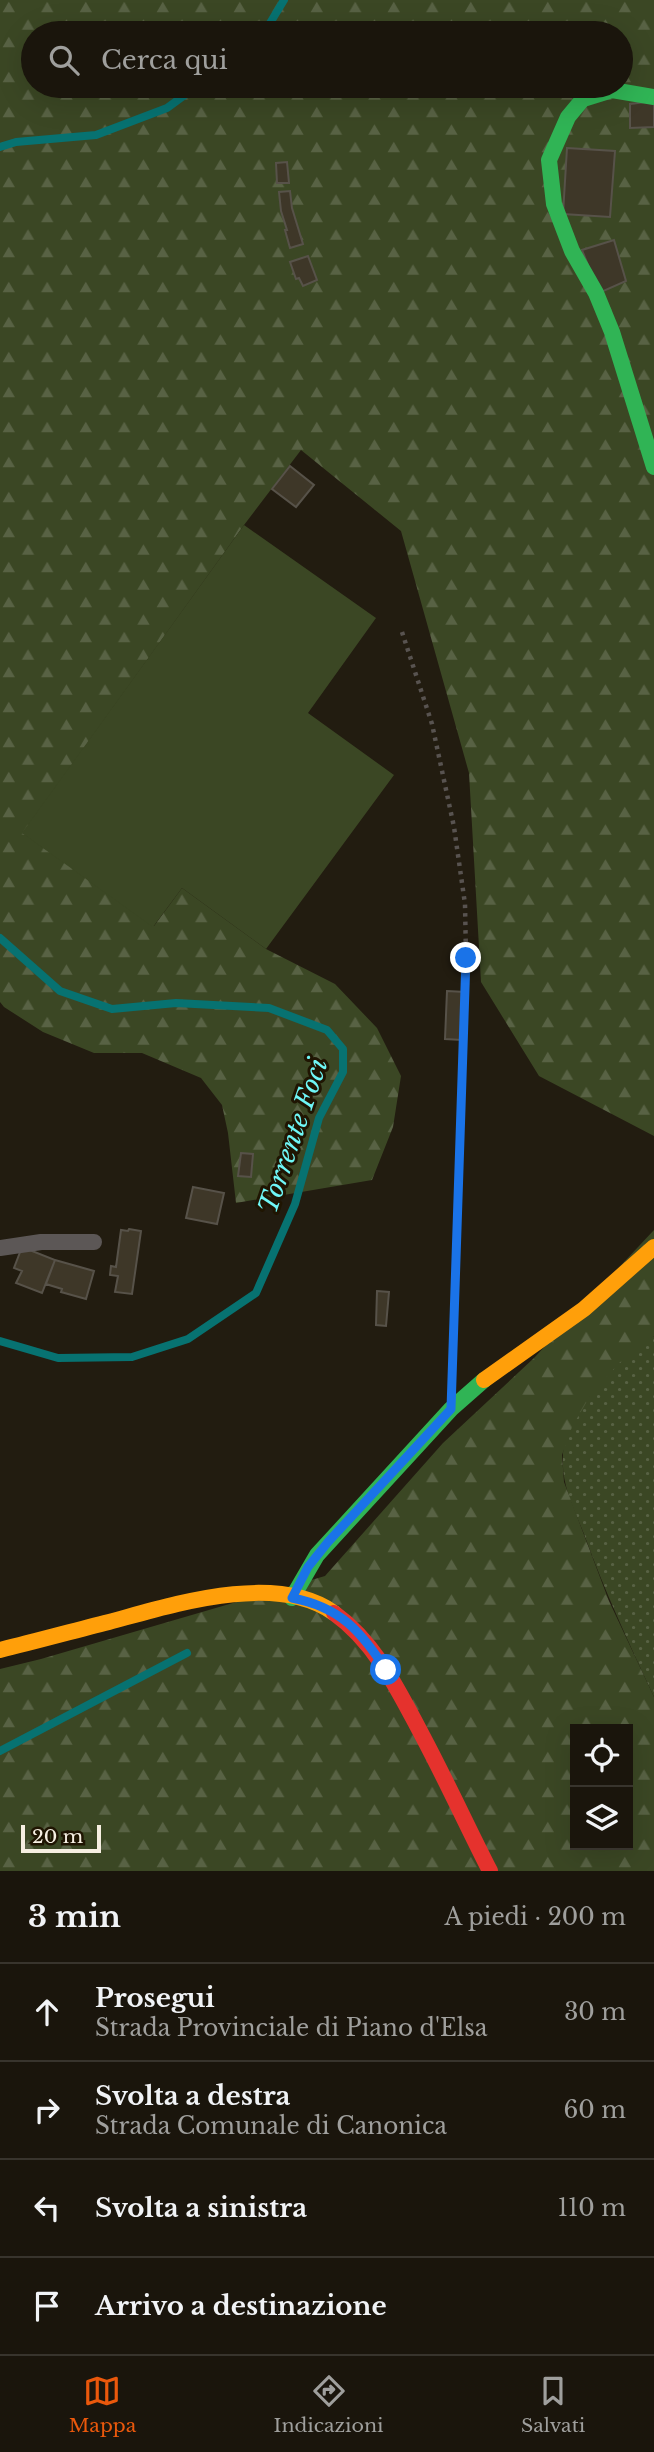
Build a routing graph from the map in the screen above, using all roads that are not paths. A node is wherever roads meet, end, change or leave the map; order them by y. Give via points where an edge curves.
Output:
1 (633, 94) edge
2 (654, 97) edge
3 (586, 98) edge
4 (654, 467) edge
5 (94, 1242) dead end
6 (654, 1247) edge
7 (0, 1248) edge
8 (292, 1598) junction
9 (0, 1650) edge
10 (490, 1871) edge

1 - 2 street
3 - 4 street via 568,117 549,159 554,204 612,332
5 - 7 lane via 63,1240
6 - 8 street via 584,1309 492,1373 451,1409 328,1542
8 - 9 street via 230,1594
8 - 10 street via 338,1614 371,1647 427,1744

